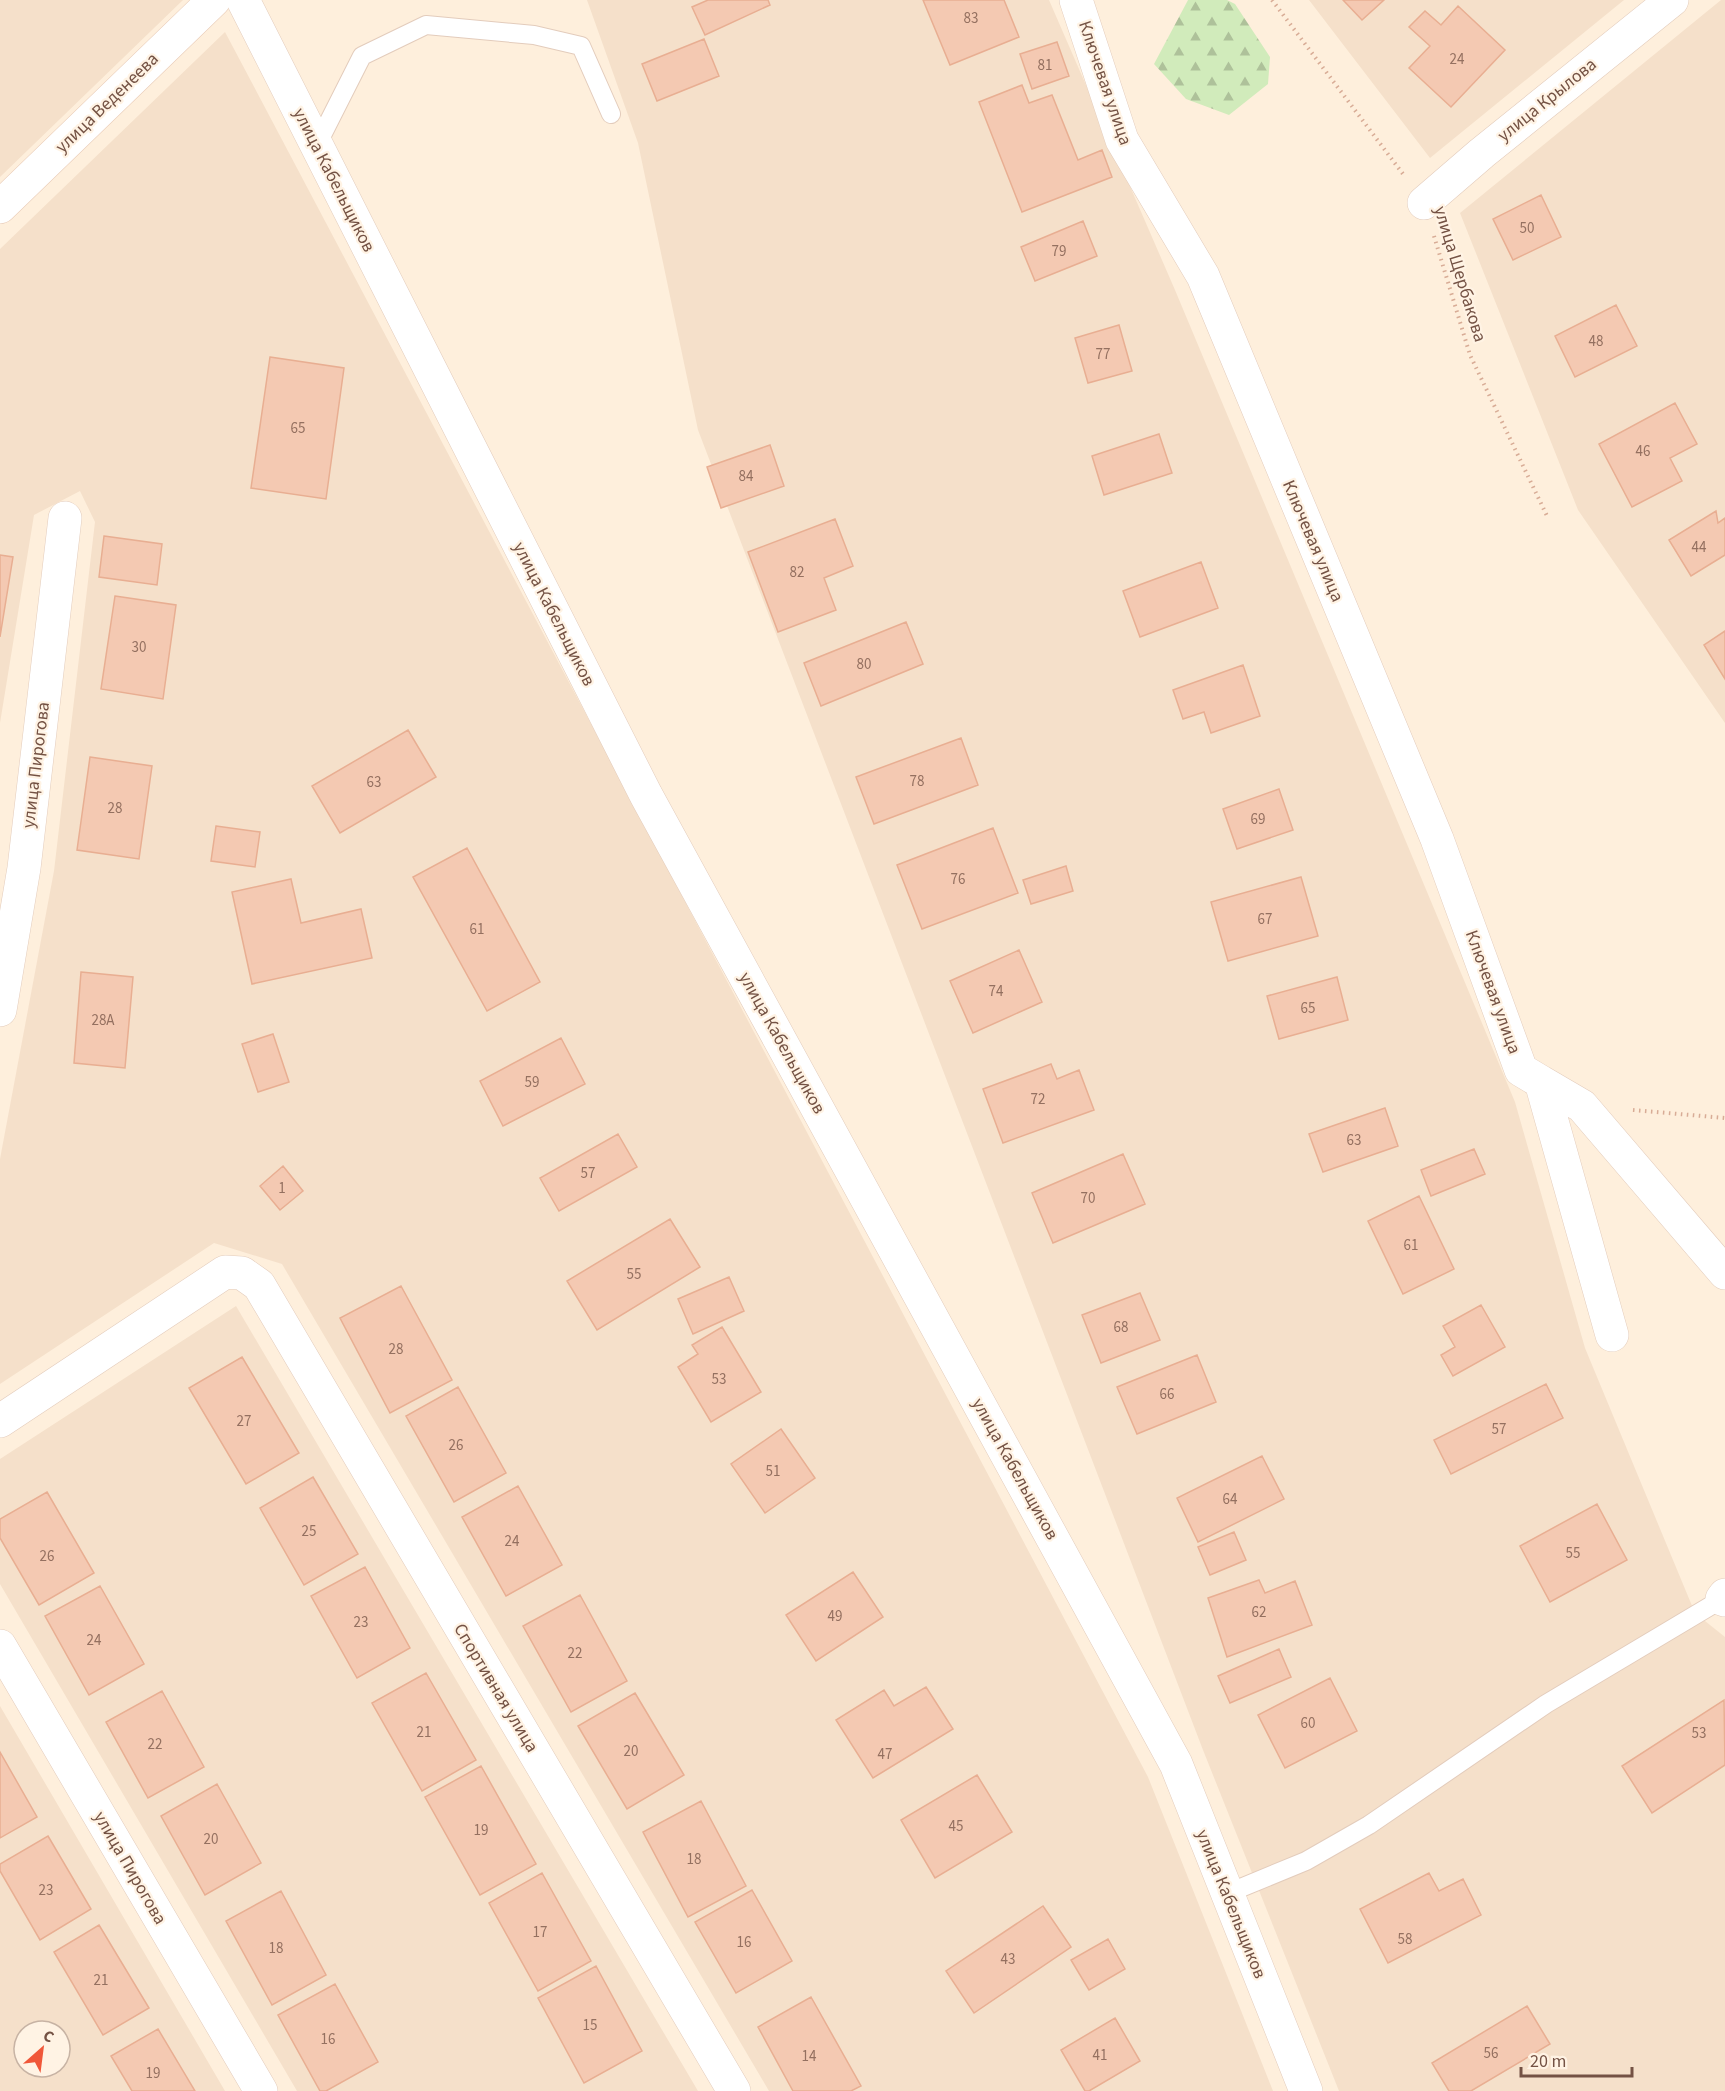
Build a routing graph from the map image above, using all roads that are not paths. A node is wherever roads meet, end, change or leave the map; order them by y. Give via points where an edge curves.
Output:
1 (214, 0) edge
2 (243, 0) edge
3 (1076, 0) edge
4 (1672, 0) edge
5 (611, 114) dead end
6 (316, 145) junction
7 (1424, 203) road end
8 (0, 207) edge
9 (64, 518) dead end
10 (0, 1010) edge
11 (1542, 1082) junction
12 (1725, 1273) edge
13 (1612, 1335) dead end
14 (0, 1421) edge
15 (1724, 1598) edge
16 (0, 1646) edge
17 (1227, 1894) junction
18 (261, 2091) edge
19 (734, 2091) edge
20 (1306, 2091) edge

1 - 8 street, улица Веденеева
2 - 6 street, улица Кабельщиков
3 - 11 street, Ключевая улица via 1122,140 1203,276 1428,816 1521,1070
4 - 7 street, улица Крылова
5 - 6 lane via 581,46 534,35 426,24 362,56
6 - 17 street, улица Кабельщиков via 646,795 1176,1764
9 - 10 street, улица Пирогова via 24,868
11 - 12 street, Ключевая улица via 1582,1106
11 - 13 street
14 - 19 street, Спортивная улица via 225,1272 242,1273 259,1285
15 - 17 lane via 1546,1704 1370,1825 1306,1861
16 - 18 street, улица Пирогова
17 - 20 street, улица Кабельщиков

